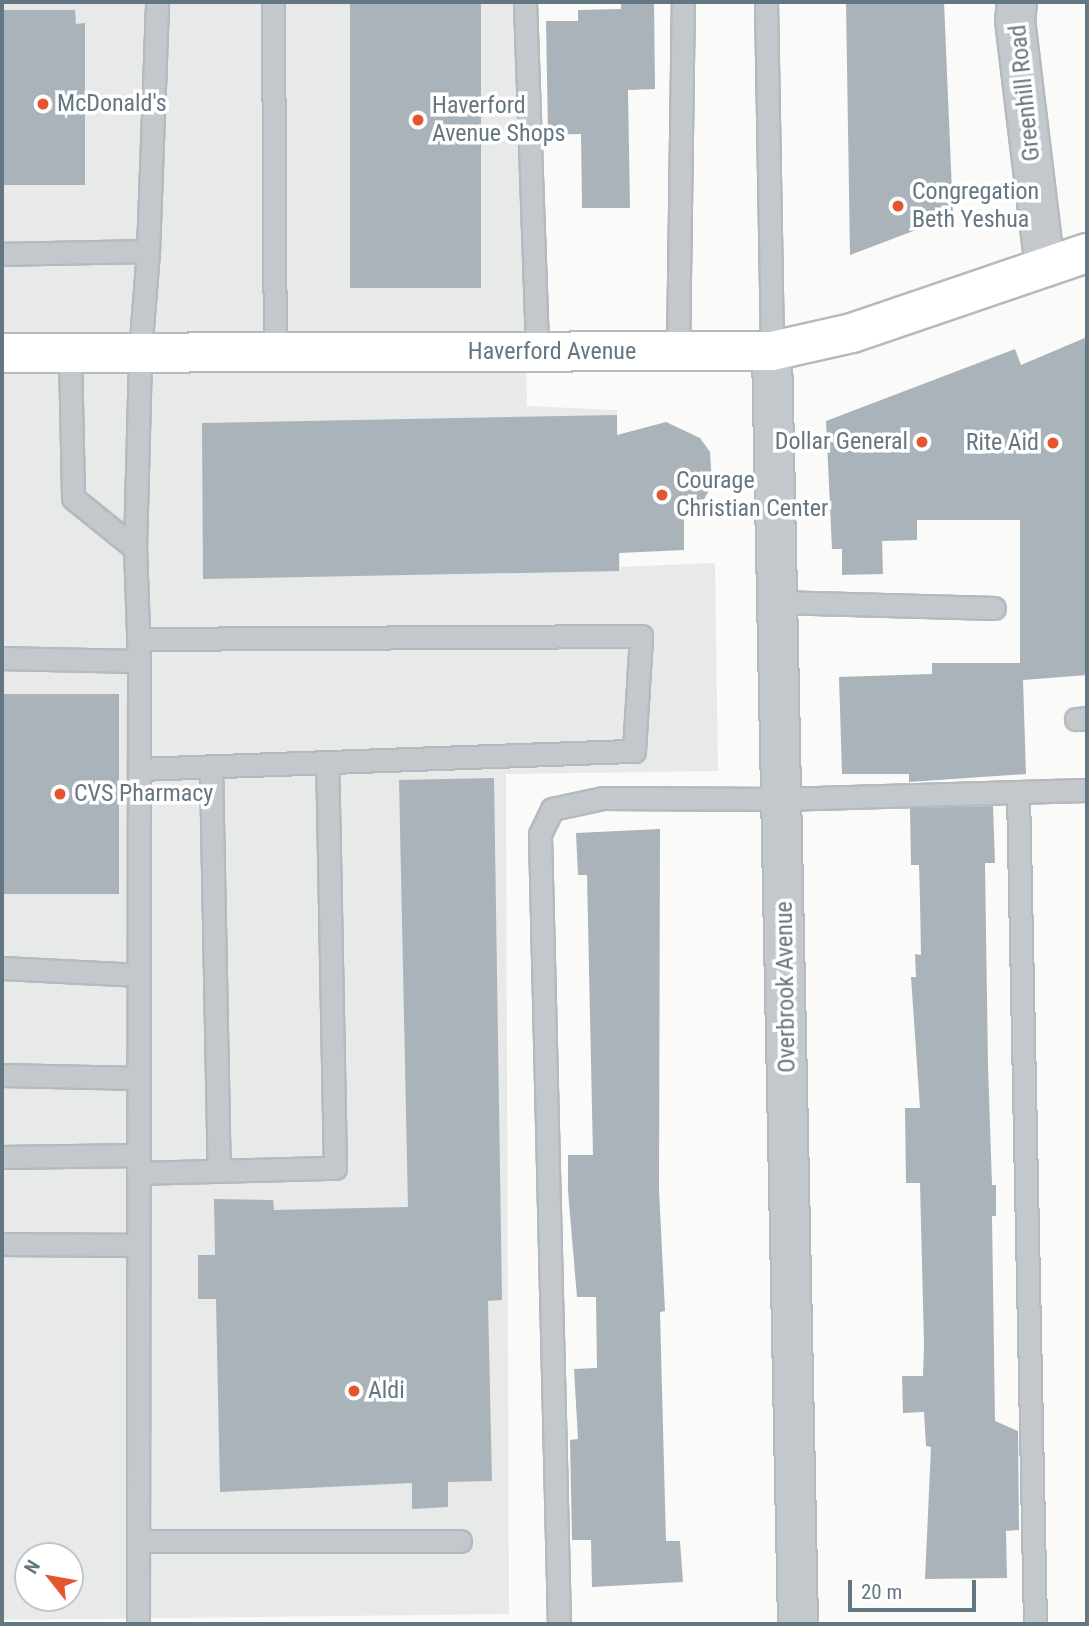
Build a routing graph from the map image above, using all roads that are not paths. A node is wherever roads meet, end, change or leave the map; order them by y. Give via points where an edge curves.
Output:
1 (157, 2) edge
2 (273, 2) edge
3 (525, 2) edge
4 (682, 2) edge
5 (766, 2) edge
6 (1017, 2) edge
7 (148, 251) junction
8 (1087, 253) edge
9 (2, 254) edge
10 (1045, 267) junction
11 (678, 351) junction
12 (772, 351) junction
13 (70, 352) junction
14 (275, 352) junction
15 (537, 352) junction
16 (2, 353) edge
17 (140, 353) junction
18 (135, 548) junction
19 (777, 602) junction
20 (994, 608) dead end
21 (139, 639) junction
22 (2, 658) edge
23 (139, 661) junction
24 (327, 762) junction
25 (211, 766) junction
26 (139, 769) junction
27 (1087, 790) edge
28 (1018, 792) junction
29 (782, 799) junction
30 (2, 968) edge
31 (139, 975) junction
32 (2, 1075) edge
33 (138, 1078) junction
34 (2, 1157) edge
35 (138, 1164) junction
36 (219, 1171) junction
37 (2, 1244) edge
38 (138, 1245) junction
39 (138, 1541) junction
40 (460, 1541) dead end
41 (138, 1624) edge
42 (559, 1624) edge
43 (798, 1624) edge
44 (1035, 1624) edge

1 - 7 lane
2 - 14 lane
3 - 15 lane
4 - 11 lane
5 - 12 lane
6 - 10 street, Greenhill Road via 1015,20
7 - 9 lane
7 - 17 lane
8 - 10 main road, Haverford Avenue
10 - 12 main road, Haverford Avenue via 852,333
11 - 12 main road, Haverford Avenue
11 - 15 main road, Haverford Avenue
12 - 19 street, Overbrook Avenue
13 - 16 main road, Haverford Avenue
13 - 17 main road, Haverford Avenue
13 - 18 lane via 73,498
14 - 15 main road, Haverford Avenue
14 - 17 main road, Haverford Avenue
17 - 18 lane
18 - 21 lane
19 - 20 lane
19 - 29 street, Overbrook Avenue
21 - 23 lane
21 - 24 lane via 641,636 634,751
22 - 23 lane
23 - 26 lane
24 - 25 lane
24 - 36 lane via 335,1168
25 - 26 lane
25 - 36 lane
26 - 31 lane
27 - 28 lane
28 - 29 lane
28 - 44 lane
29 - 42 lane via 603,798 552,809 540,834
29 - 43 street, Overbrook Avenue
30 - 31 lane
31 - 33 lane
32 - 33 lane
33 - 35 lane
34 - 35 lane
35 - 36 lane
35 - 38 lane
37 - 38 lane
38 - 39 lane
39 - 40 lane
39 - 41 lane

